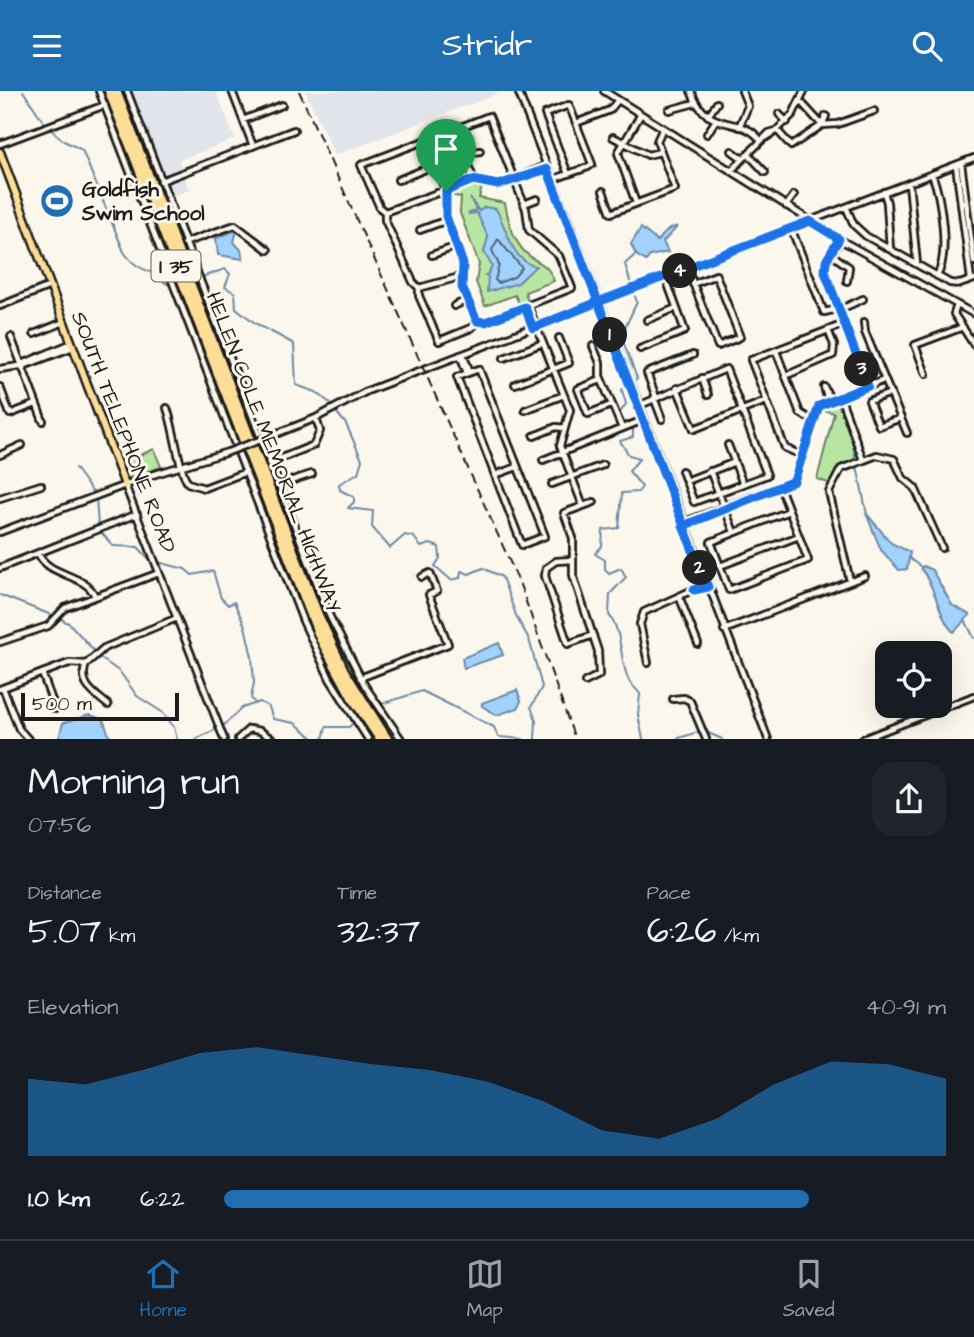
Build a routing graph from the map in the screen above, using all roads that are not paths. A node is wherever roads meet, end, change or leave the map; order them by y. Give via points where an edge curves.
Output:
1 (99, 91) edge
2 (109, 91) edge
3 (116, 91) edge
4 (127, 91) edge
5 (242, 91) edge
6 (518, 91) edge
7 (604, 91) edge
8 (691, 91) edge
9 (742, 91) edge
10 (804, 91) edge
11 (233, 93) edge
12 (618, 100) junction
13 (800, 101) junction
14 (695, 103) junction
15 (717, 103) dead end
16 (105, 105) junction
17 (282, 105) dead end
18 (668, 110) dead end
19 (874, 111) dead end
20 (641, 114) junction
21 (779, 114) dead end
22 (708, 116) junction
23 (826, 116) dead end
24 (243, 120) junction
25 (716, 120) junction
26 (787, 122) junction
27 (576, 123) junction
28 (822, 125) junction
29 (739, 127) junction
30 (663, 128) junction
31 (294, 130) dead end
32 (777, 130) junction
33 (707, 134) dead end
34 (613, 137) dead end
35 (763, 139) junction
36 (624, 141) junction
37 (0, 144) edge
38 (253, 146) junction
39 (481, 151) dead end
40 (732, 151) dead end
41 (0, 152) edge
42 (660, 152) junction
43 (748, 154) junction
44 (462, 155) junction
45 (974, 158) edge
46 (742, 159) junction
47 (2, 161) edge
48 (959, 164) junction
49 (433, 166) junction
50 (546, 167) junction
51 (730, 170) junction
52 (765, 172) dead end
53 (568, 174) junction
54 (932, 174) junction
55 (398, 180) dead end
56 (474, 180) junction
57 (514, 180) junction
58 (551, 180) junction
59 (161, 181) junction
60 (909, 183) junction
61 (446, 191) junction
62 (603, 191) dead end
63 (884, 192) junction
64 (794, 195) dead end
65 (537, 199) dead end
66 (636, 203) junction
67 (524, 204) junction
68 (786, 206) junction
69 (846, 207) junction
70 (385, 212) junction
71 (802, 216) junction
72 (447, 220) junction
73 (810, 221) junction
74 (802, 224) junction
75 (791, 228) junction
76 (420, 230) dead end
77 (840, 239) junction
78 (184, 243) junction
79 (457, 246) junction
80 (890, 249) junction
81 (268, 250) dead end
82 (831, 254) junction
83 (432, 255) dead end
84 (974, 262) edge
85 (917, 264) junction
86 (687, 268) junction
87 (937, 275) junction
88 (463, 276) junction
89 (664, 277) junction
90 (973, 279) edge
91 (848, 281) dead end
92 (694, 284) junction
93 (50, 286) junction
94 (419, 288) junction
95 (863, 299) dead end
96 (467, 300) junction
97 (598, 302) junction
98 (957, 305) junction
99 (0, 306) edge
100 (454, 306) dead end
101 (526, 306) junction
102 (676, 308) junction
103 (838, 309) junction
104 (974, 314) edge
105 (646, 320) dead end
106 (64, 322) junction
107 (478, 322) junction
108 (864, 322) dead end
109 (844, 324) junction
110 (535, 327) junction
111 (963, 327) junction
112 (828, 330) junction
113 (34, 334) dead end
114 (11, 337) dead end
115 (559, 338) dead end
116 (544, 343) junction
117 (73, 345) junction
118 (974, 345) edge
119 (593, 346) dead end
120 (640, 349) dead end
121 (776, 351) junction
122 (461, 355) junction
123 (692, 355) dead end
124 (504, 358) dead end
125 (21, 365) junction
126 (0, 369) edge
127 (554, 369) junction
128 (468, 372) junction
129 (926, 374) dead end
130 (785, 376) junction
131 (702, 378) junction
132 (601, 380) junction
133 (884, 380) junction
134 (515, 384) dead end
135 (868, 386) junction
136 (0, 387) edge
137 (677, 388) junction
138 (891, 393) junction
139 (564, 395) junction
140 (708, 395) dead end
141 (840, 396) junction
142 (654, 398) junction
143 (766, 401) junction
144 (36, 404) junction
145 (611, 405) junction
146 (637, 405) junction
147 (167, 408) dead end
148 (525, 410) dead end
149 (742, 411) junction
150 (316, 418) junction
151 (901, 418) junction
152 (662, 419) dead end
153 (43, 421) dead end
154 (640, 421) junction
155 (813, 421) junction
156 (564, 428) junction
157 (621, 429) junction
158 (907, 433) dead end
159 (534, 436) dead end
160 (22, 445) dead end
161 (728, 445) dead end
162 (562, 452) junction
163 (0, 455) edge
164 (804, 456) junction
165 (543, 460) dead end
166 (863, 460) junction
167 (735, 462) junction
168 (269, 463) junction
169 (603, 465) dead end
170 (181, 467) junction
171 (517, 467) junction
172 (682, 471) dead end
173 (710, 471) junction
174 (246, 473) junction
175 (312, 474) dead end
176 (495, 475) junction
177 (572, 477) junction
178 (686, 481) junction
179 (287, 482) dead end
180 (552, 484) dead end
181 (743, 484) junction
182 (41, 485) dead end
183 (125, 485) junction
184 (780, 487) junction
185 (719, 493) junction
186 (0, 498) edge
187 (594, 502) dead end
188 (583, 506) junction
189 (724, 508) junction
190 (789, 511) junction
191 (137, 515) junction
192 (683, 524) junction
193 (0, 530) edge
194 (734, 532) junction
195 (799, 536) junction
196 (942, 548) dead end
197 (38, 553) junction
198 (572, 561) junction
199 (720, 566) junction
200 (0, 568) edge
201 (159, 572) junction
202 (865, 576) dead end
203 (422, 577) dead end
204 (850, 581) junction
205 (707, 585) junction
206 (95, 596) junction
207 (679, 596) junction
208 (178, 620) junction
209 (724, 630) junction
210 (593, 635) junction
211 (0, 642) edge
212 (698, 643) dead end
213 (648, 663) dead end
214 (86, 664) junction
215 (41, 673) junction
216 (360, 678) junction
217 (585, 683) dead end
218 (1, 689) edge
219 (974, 696) edge
220 (673, 699) dead end
221 (108, 705) dead end
222 (55, 709) dead end
223 (28, 739) edge
224 (223, 739) edge
225 (238, 739) edge
226 (272, 739) edge
227 (368, 739) edge
228 (380, 739) edge
229 (387, 739) edge
230 (401, 739) edge
231 (706, 739) edge
232 (768, 739) edge
233 (863, 739) edge

1 - 16 street
2 - 228 highway, HELEN COLE MEMORIAL HIGHWAY / I 35 via 312,618 339,675
3 - 229 highway, HELEN COLE MEMORIAL HIGHWAY / I 35 via 317,613 344,671
4 - 59 street
5 - 11 street
6 - 50 street
7 - 12 street
8 - 14 street
9 - 29 street via 748,106
10 - 13 street
11 - 24 street
12 - 20 street
12 - 27 street via 612,109
13 - 26 street
13 - 28 street
14 - 18 street
14 - 22 street
15 - 22 street
16 - 37 street
16 - 174 street
17 - 24 street
19 - 28 street
20 - 30 street
20 - 36 street
21 - 26 street
22 - 25 street
23 - 28 street
24 - 38 street
25 - 29 street
25 - 33 street
26 - 32 street
27 - 53 street via 592,165
27 - 53 street via 569,105 545,114
28 - 32 street via 790,148
29 - 35 street
30 - 42 street via 657,139
30 - 51 street
31 - 38 street
32 - 35 street
34 - 36 street
35 - 43 street
36 - 42 street via 648,155
36 - 66 street via 618,153
38 - 59 street
39 - 44 street
40 - 46 street
41 - 47 main road, SOUTH TELEPHONE ROAD
42 - 66 street via 675,189
43 - 46 street
43 - 52 street
44 - 56 street
44 - 57 street via 453,130 489,116
45 - 48 street
46 - 51 street
47 - 93 main road, SOUTH TELEPHONE ROAD
48 - 54 street
48 - 84 street
48 - 90 street
49 - 55 street
49 - 61 street
49 - 70 street via 424,141 361,166
50 - 57 street
50 - 58 street
51 - 68 street
53 - 58 street
54 - 60 street
54 - 87 street via 939,196 944,259
56 - 57 street via 498,185
56 - 61 street
57 - 67 street
58 - 97 street
59 - 78 street
60 - 63 street
60 - 85 street
61 - 70 street
61 - 72 street
62 - 66 street via 611,213
63 - 69 street
63 - 80 street
64 - 68 street
65 - 67 street
67 - 101 street via 530,232 559,256 572,288
68 - 71 street
69 - 73 street
69 - 80 street via 859,231
70 - 94 street via 404,264
71 - 73 street
71 - 74 street
72 - 76 street
72 - 79 street
73 - 74 street
73 - 77 street
74 - 75 street
75 - 86 street
75 - 103 street via 824,311
77 - 82 street
77 - 98 street
78 - 81 street via 235,225
78 - 168 street
79 - 83 street
79 - 88 street
80 - 85 street
82 - 91 street via 849,267
82 - 103 street via 825,272
85 - 87 street
86 - 89 street
86 - 92 street
87 - 90 street via 954,284
88 - 94 street
88 - 96 street
89 - 97 street
89 - 102 street
92 - 92 street via 718,346 740,337 716,275
93 - 99 street
93 - 106 main road, SOUTH TELEPHONE ROAD
94 - 107 street via 439,341
95 - 103 street
96 - 100 street
96 - 107 street
97 - 110 street
97 - 146 street
98 - 104 street
98 - 111 street via 954,314
101 - 107 street
101 - 110 street
102 - 105 street
102 - 120 street via 685,331
103 - 109 street
106 - 113 street
106 - 117 main road, SOUTH TELEPHONE ROAD
108 - 133 street
109 - 112 street
109 - 135 street
110 - 116 street
110 - 122 street
111 - 118 street
111 - 129 street via 915,345
112 - 121 street
112 - 130 street via 833,355
114 - 125 street
115 - 127 street via 569,363
116 - 124 street
116 - 127 street
117 - 125 street
117 - 183 main road, SOUTH TELEPHONE ROAD
119 - 132 street
121 - 130 street
121 - 143 street via 751,361
122 - 128 street
122 - 150 street
123 - 142 street via 647,373
125 - 126 street
125 - 144 street
127 - 134 street
127 - 139 street
128 - 171 street via 479,369
128 - 176 street via 457,377
130 - 155 street via 801,415
131 - 137 street
131 - 140 street
131 - 149 street via 726,369
132 - 145 street
132 - 145 street via 578,389 588,414
133 - 135 street
133 - 138 street
135 - 141 street
136 - 144 street via 10,414
137 - 142 street
137 - 149 street via 694,429
138 - 151 street
138 - 151 street via 869,401 879,426
139 - 148 street
139 - 156 street via 570,414
141 - 155 street via 817,408
141 - 166 street
142 - 146 street
142 - 152 street
143 - 149 street
143 - 164 street via 785,448
144 - 153 street
145 - 157 street
146 - 154 street
147 - 170 street
149 - 181 street via 767,475
150 - 168 street via 320,431 314,445
150 - 170 street, bridge
151 - 158 street
154 - 157 street
154 - 192 street
155 - 164 street
156 - 159 street
156 - 162 street
157 - 162 street
160 - 163 street
161 - 167 street
162 - 165 street
162 - 177 street
164 - 184 street via 797,477
166 - 196 street via 886,455 895,461 915,488
166 - 204 street via 841,470 830,492
167 - 173 street
167 - 181 street
168 - 216 street via 330,617
169 - 177 street
170 - 174 street via 188,483 200,488
170 - 183 street
171 - 176 street
171 - 176 street via 545,536 522,545
172 - 178 street
173 - 178 street
173 - 185 street
174 - 227 street via 303,621 330,679
175 - 179 street
177 - 180 street
177 - 188 street
178 - 185 street via 694,502
181 - 185 street
182 - 186 street
183 - 191 street, SOUTH TELEPHONE ROAD
183 - 193 street
184 - 189 street
184 - 190 street
185 - 189 street
187 - 188 street
188 - 198 street via 564,513 573,538
189 - 192 street
189 - 194 street
190 - 194 street
190 - 195 street
191 - 197 street
191 - 201 street, SOUTH TELEPHONE ROAD
192 - 205 street
194 - 199 street via 711,542
195 - 199 street
195 - 199 street via 808,560 729,590
197 - 200 street
197 - 206 street via 48,565 90,587
198 - 210 street
198 - 210 street via 551,563 545,576 568,644
201 - 206 street
201 - 208 street, SOUTH TELEPHONE ROAD
202 - 204 street
203 - 216 street via 430,573 437,591 429,595 448,644
204 - 209 street
205 - 207 street
205 - 209 street
206 - 211 street via 65,608 50,625
207 - 212 street
207 - 213 street via 650,607 642,616 640,628
208 - 214 street via 96,653
208 - 224 street, SOUTH TELEPHONE ROAD
209 - 232 street
210 - 217 street via 600,670 596,679
214 - 215 street via 72,662
214 - 221 street via 85,684
215 - 218 street
215 - 222 street
216 - 230 street
218 - 223 street
219 - 233 street
220 - 231 street via 690,701
225 - 226 street via 249,729

